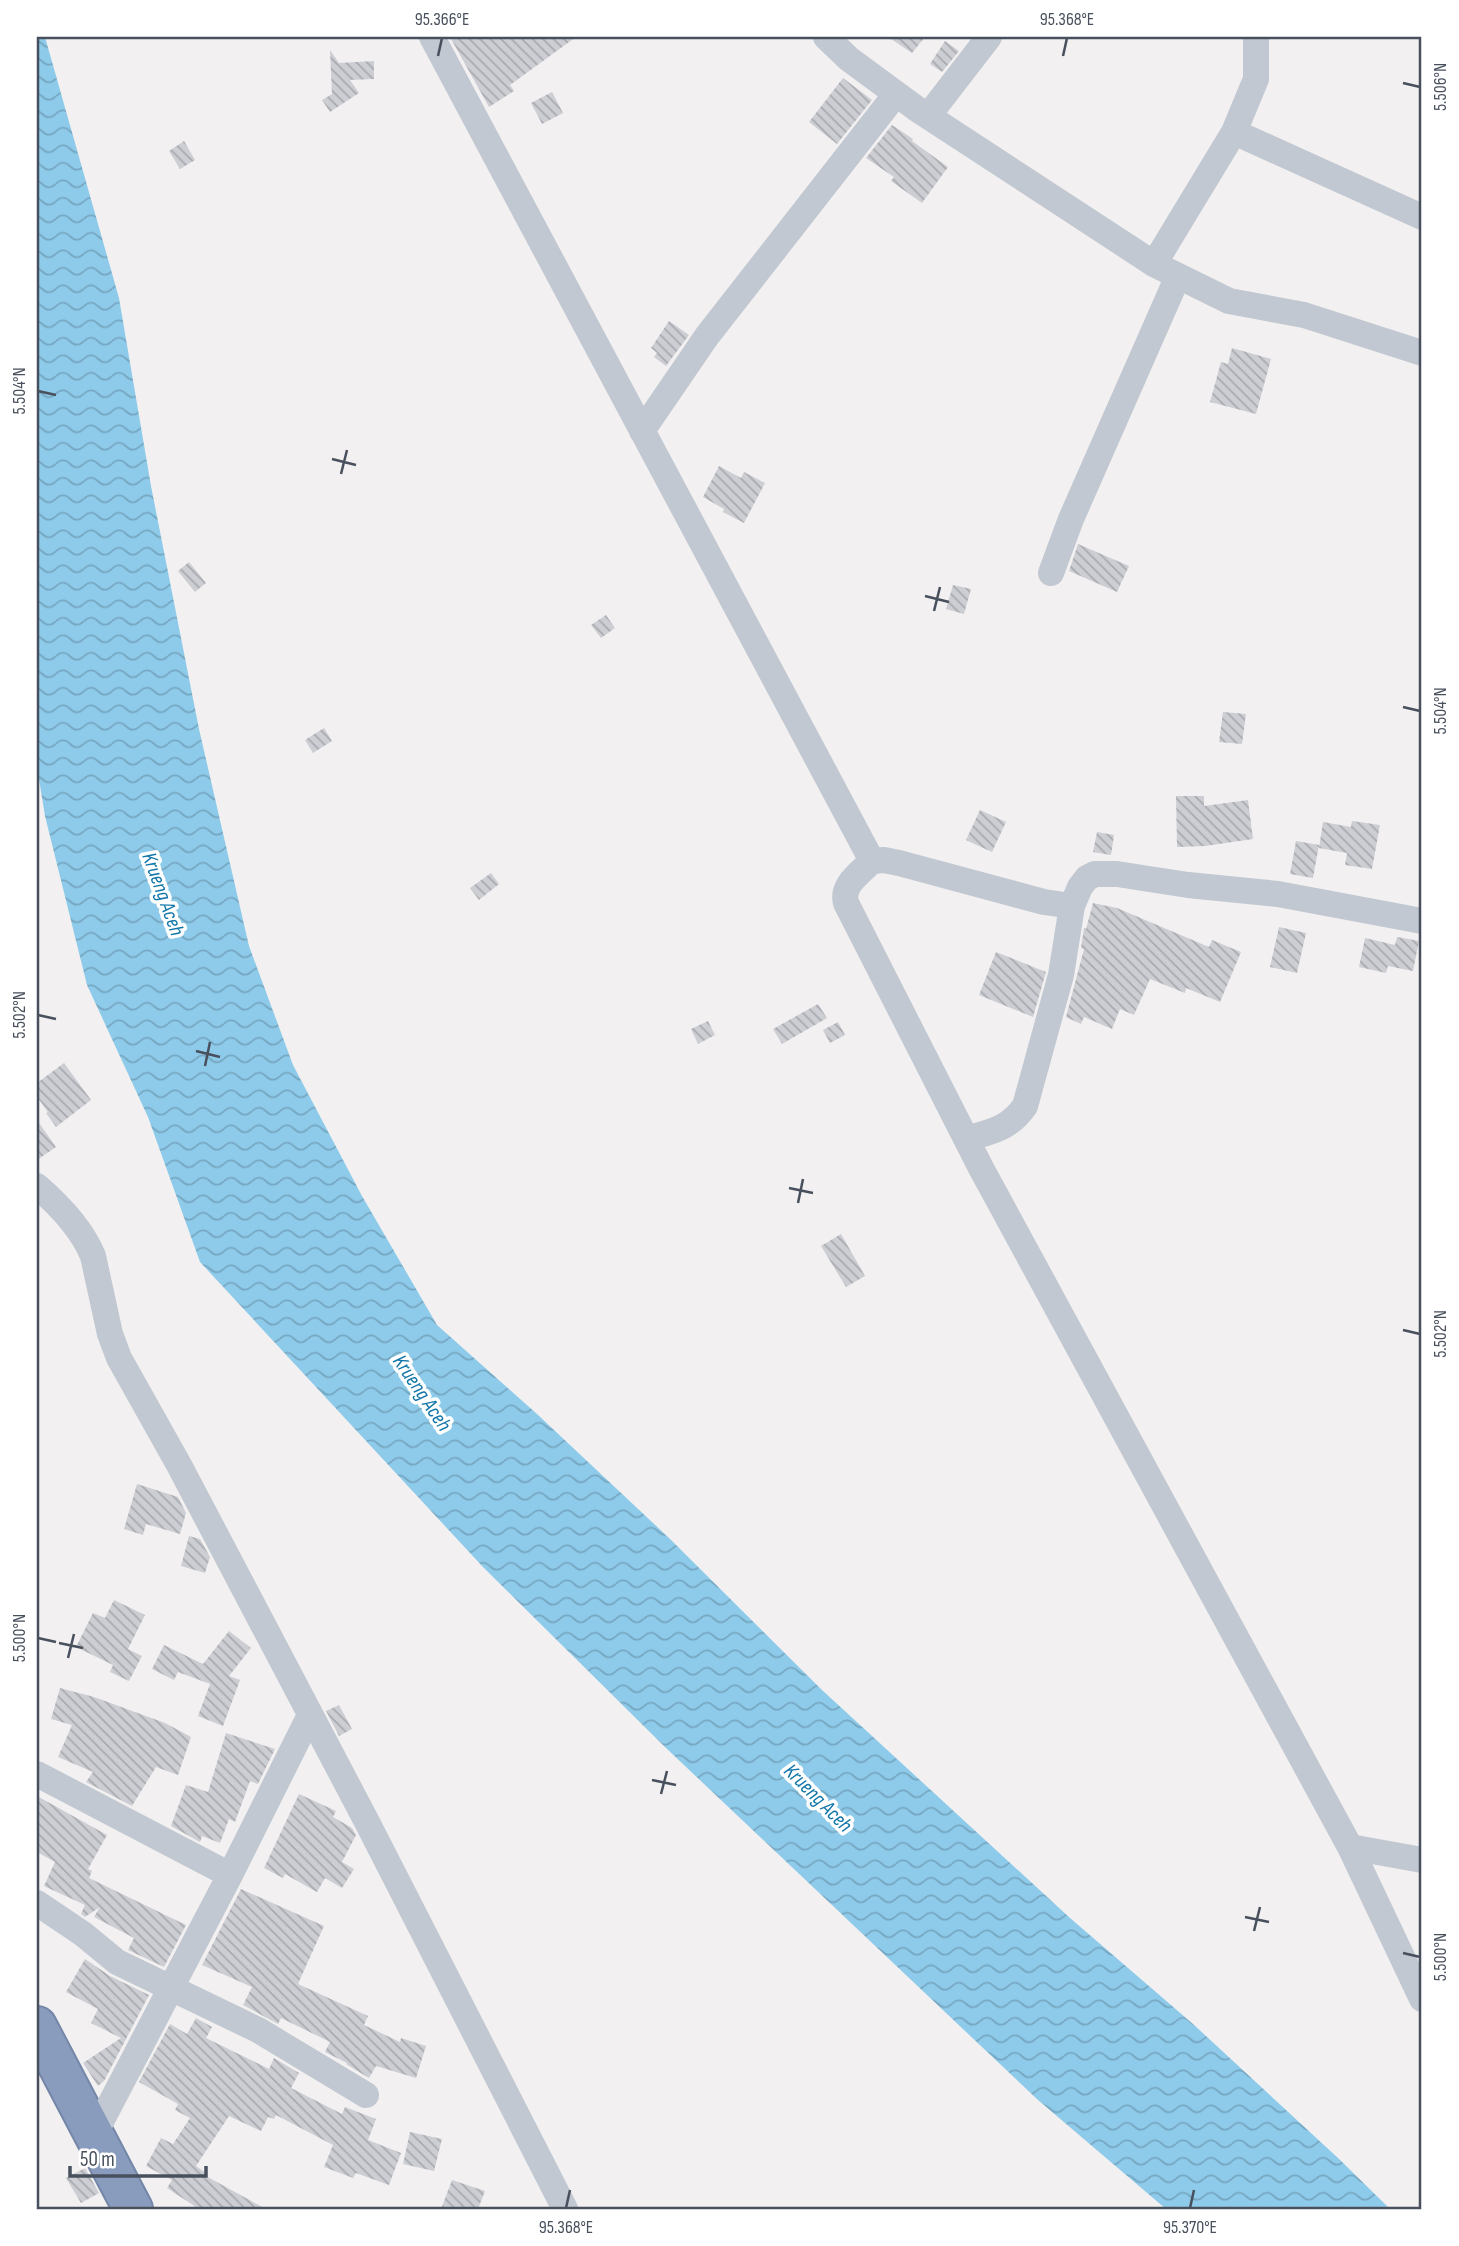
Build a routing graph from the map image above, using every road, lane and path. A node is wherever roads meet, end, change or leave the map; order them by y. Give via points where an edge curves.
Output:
1 (432, 37) edge
2 (826, 37) edge
3 (989, 37) edge
4 (1252, 39) edge
5 (896, 94) junction
6 (928, 116) junction
7 (1234, 132) junction
8 (1422, 217) edge
9 (1154, 264) junction
10 (1178, 276) junction
11 (1422, 353) edge
12 (642, 431) junction
13 (1051, 573) dead end
14 (872, 861) junction
15 (1072, 906) junction
16 (1422, 921) edge
17 (967, 1139) junction
18 (37, 1186) edge
19 (310, 1716) junction
20 (37, 1774) edge
21 (1350, 1847) junction
22 (1422, 1860) edge
23 (230, 1875) junction
24 (37, 1903) edge
25 (171, 1987) junction
26 (1422, 1999) edge
27 (37, 2026) edge
28 (366, 2095) dead end
29 (94, 2135) junction
30 (133, 2209) edge
31 (565, 2209) edge

1 - 12 street
2 - 5 street
3 - 6 street
4 - 7 street via 1256,79
5 - 6 street
5 - 12 street via 707,336
6 - 9 street
7 - 8 street
7 - 9 street
9 - 10 street
10 - 11 street via 1229,301 1304,315
10 - 13 street
12 - 14 street
14 - 15 street via 899,863
14 - 17 street via 846,888 846,903
15 - 16 street via 1087,878 1117,874 1278,894
15 - 17 street via 1061,975 1025,1106 1006,1126
17 - 21 street
18 - 19 street via 89,1245 119,1358
19 - 23 street
19 - 31 street
20 - 23 street
21 - 22 street
21 - 26 street
23 - 25 street
24 - 25 street via 117,1962
25 - 28 street via 258,2030
25 - 29 street
27 - 29 highway
29 - 30 highway

